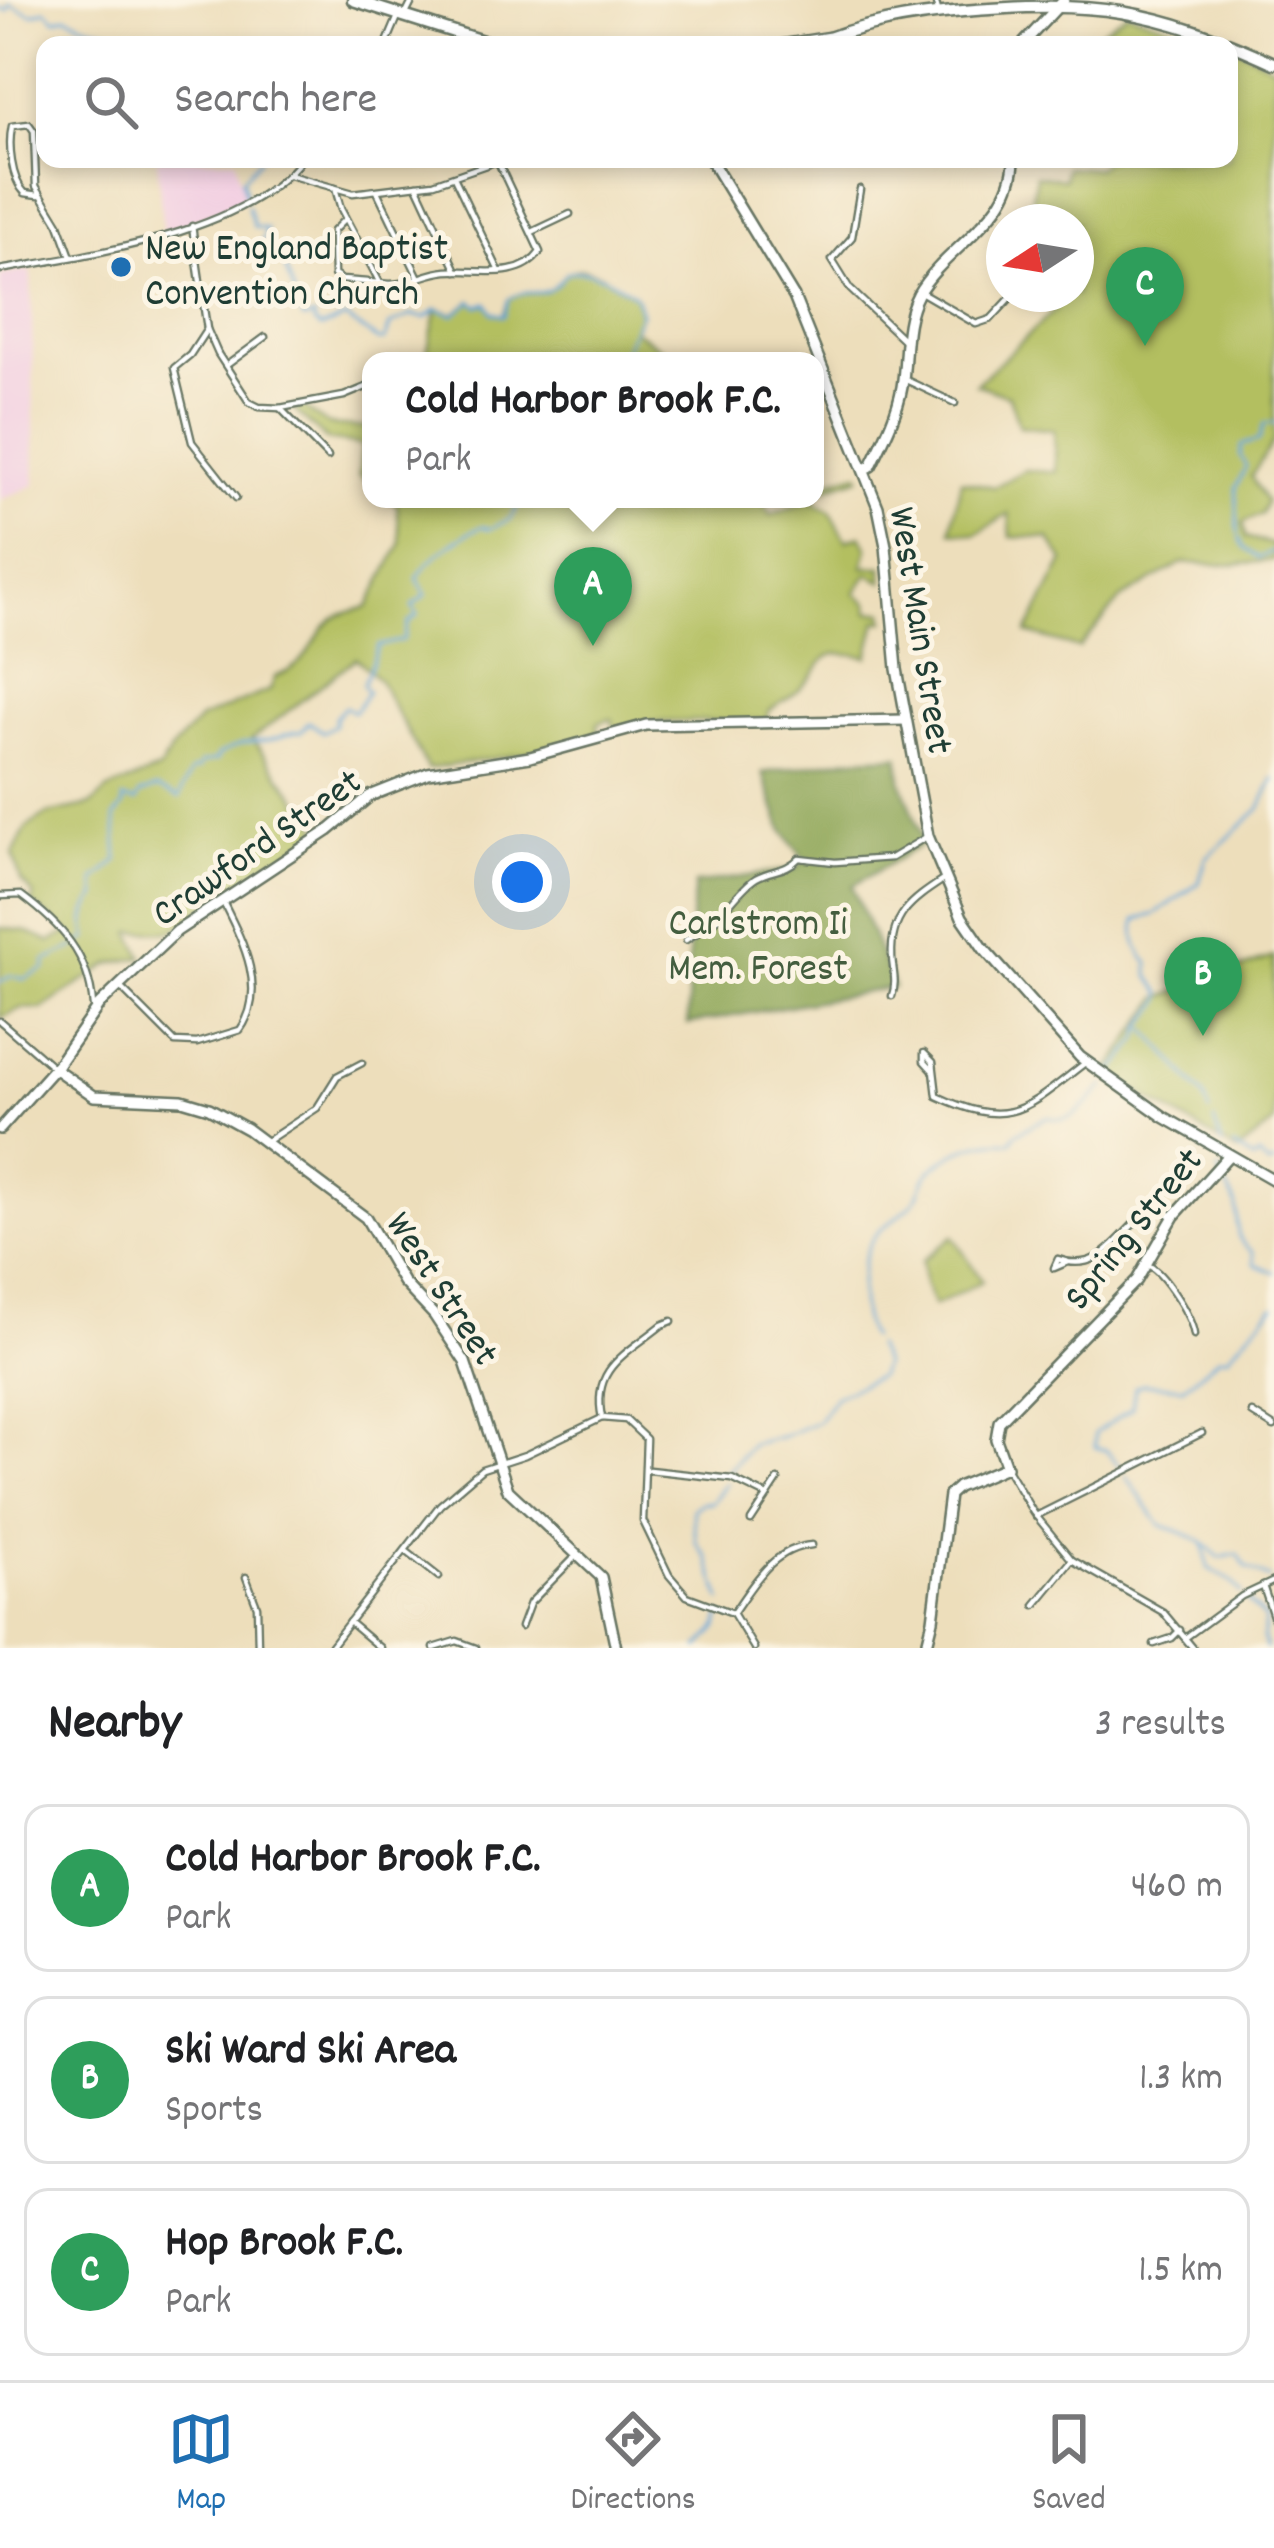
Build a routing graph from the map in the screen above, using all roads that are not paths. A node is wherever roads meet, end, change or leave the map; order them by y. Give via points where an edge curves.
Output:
1 (352, 0) edge
2 (413, 0) edge
3 (935, 0) edge
4 (1061, 2) edge
5 (1080, 3) edge
6 (1035, 5) junction
7 (940, 14) junction
8 (400, 15) junction
9 (1044, 19) junction
10 (834, 35) joint
11 (389, 36) edge
12 (466, 36) edge
13 (807, 36) edge
14 (1030, 36) edge
15 (1211, 36) edge
16 (1238, 48) edge
17 (1274, 63) edge
18 (295, 168) edge
19 (479, 168) edge
20 (504, 168) edge
21 (716, 168) edge
22 (1013, 168) edge
23 (289, 176) junction
24 (454, 177) junction
25 (417, 184) junction
26 (335, 188) junction
27 (377, 189) junction
28 (860, 189) dead end
29 (39, 195) junction
30 (570, 214) dead end
31 (346, 219) junction
32 (192, 226) junction
33 (532, 232) junction
34 (70, 257) junction
35 (0, 270) edge
36 (458, 271) junction
37 (500, 271) junction
38 (419, 278) junction
39 (380, 283) junction
40 (920, 291) junction
41 (997, 312) edge
42 (207, 329) junction
43 (265, 337) dead end
44 (906, 342) junction
45 (815, 352) edge
46 (227, 365) junction
47 (824, 373) edge
48 (903, 379) junction
49 (362, 389) edge
50 (955, 403) dead end
51 (280, 408) junction
52 (328, 457) dead end
53 (864, 470) junction
54 (236, 498) dead end
55 (906, 720) junction
56 (928, 836) junction
57 (943, 880) junction
58 (0, 896) edge
59 (222, 900) junction
60 (686, 940) dead end
61 (118, 985) junction
62 (892, 996) dead end
63 (94, 1012) junction
64 (0, 1021) edge
65 (1087, 1062) junction
66 (362, 1063) dead end
67 (55, 1068) junction
68 (934, 1072) dead end
69 (0, 1129) edge
70 (264, 1143) junction
71 (1228, 1155) junction
72 (1274, 1180) edge
73 (1174, 1216) junction
74 (1067, 1262) dead end
75 (1148, 1265) junction
76 (672, 1321) dead end
77 (1194, 1335) dead end
78 (1252, 1413) dead end
79 (602, 1418) junction
80 (1274, 1427) edge
81 (1202, 1433) dead end
82 (499, 1458) junction
83 (1006, 1467) junction
84 (647, 1470) junction
85 (778, 1480) dead end
86 (765, 1496) junction
87 (1036, 1516) junction
88 (752, 1521) dead end
89 (812, 1545) dead end
90 (405, 1550) junction
91 (578, 1554) junction
92 (1072, 1560) junction
93 (246, 1577) dead end
94 (439, 1577) dead end
95 (1274, 1581) edge
96 (1263, 1586) junction
97 (1035, 1605) dead end
98 (733, 1612) junction
99 (1274, 1618) edge
100 (349, 1622) junction
101 (521, 1627) dead end
102 (1180, 1630) junction
103 (1185, 1638) junction
104 (1154, 1644) dead end
105 (258, 1648) edge
106 (329, 1648) edge
107 (380, 1648) edge
108 (434, 1648) edge
109 (476, 1648) edge
110 (616, 1648) edge
111 (754, 1648) edge
112 (926, 1648) edge
113 (1193, 1648) edge

1 - 8 main road
2 - 8 street
3 - 7 street
4 - 5 main road
4 - 6 main road
4 - 9 street
5 - 15 main road
6 - 7 main road
6 - 9 street
7 - 10 main road
8 - 11 street
8 - 12 main road
9 - 14 street
10 - 13 street
16 - 17 main road
18 - 23 street
19 - 24 street
20 - 33 street
21 - 45 street, West Main Street via 787,283
22 - 40 street via 997,208
23 - 26 street
23 - 32 street
24 - 25 street
24 - 37 street
25 - 27 street
25 - 36 street
26 - 27 street
26 - 31 street
27 - 38 street
28 - 44 street via 852,237 832,260 850,289
29 - 29 street via 34,131 18,123 10,137 18,186
29 - 34 street
30 - 33 street
31 - 39 street
31 - 39 street via 333,231 334,275
32 - 34 street
32 - 42 street
33 - 37 street via 538,257
34 - 35 street
36 - 37 street
36 - 38 street
38 - 39 street
40 - 41 street via 976,324
40 - 44 street
42 - 46 street
42 - 54 street via 174,368 174,379 192,442
43 - 46 street
44 - 48 street
46 - 51 street via 249,402
47 - 53 street, West Main Street
48 - 50 street
48 - 53 street via 894,416
49 - 51 street
51 - 52 street
53 - 55 street, West Main Street via 883,528
55 - 56 street, West Main Street
55 - 59 street, Crawford Street via 646,725 530,757 428,773 370,796
56 - 57 street, West Main Street
56 - 60 street via 891,858 799,858 756,878
57 - 62 street via 897,917
57 - 65 street, West Main Street via 978,942
58 - 63 street via 21,895 68,935
59 - 61 street, Crawford Street
59 - 61 street via 250,962 240,1030 172,1041
61 - 63 street, Crawford Street
63 - 67 street, Crawford Street
64 - 67 street, West Street
65 - 68 street via 1015,1113 968,1111 937,1096
65 - 71 street, West Main Street
66 - 70 street via 337,1076 317,1108
67 - 69 street, Crawford Street
67 - 70 street, West Street via 98,1097 200,1104
70 - 82 street, West Street via 371,1224 403,1282 460,1352
71 - 72 street, West Main Street
71 - 73 street, Spring Street
73 - 74 street via 1152,1208 1098,1258
73 - 75 street, Spring Street
75 - 77 street via 1162,1274
75 - 83 street, Spring Street via 999,1422
76 - 79 street via 604,1376
78 - 80 street
79 - 82 street via 529,1453
79 - 84 street via 642,1431
81 - 87 street
82 - 90 street via 450,1494
82 - 91 street, West Street via 511,1495
83 - 87 street
83 - 112 street via 949,1495
84 - 86 street via 732,1480
84 - 98 street via 643,1521 671,1579 687,1596
85 - 86 street
86 - 88 street
87 - 92 street
89 - 98 street via 769,1564
90 - 94 street
90 - 100 street
91 - 101 street via 530,1603
91 - 110 street, West Street via 604,1583
92 - 97 street
92 - 102 street via 1155,1606
93 - 105 street via 258,1611
95 - 96 street
96 - 99 street
96 - 103 street
98 - 111 street
100 - 106 street
100 - 107 street
102 - 103 street
102 - 104 street
103 - 113 street
108 - 109 street via 457,1641

